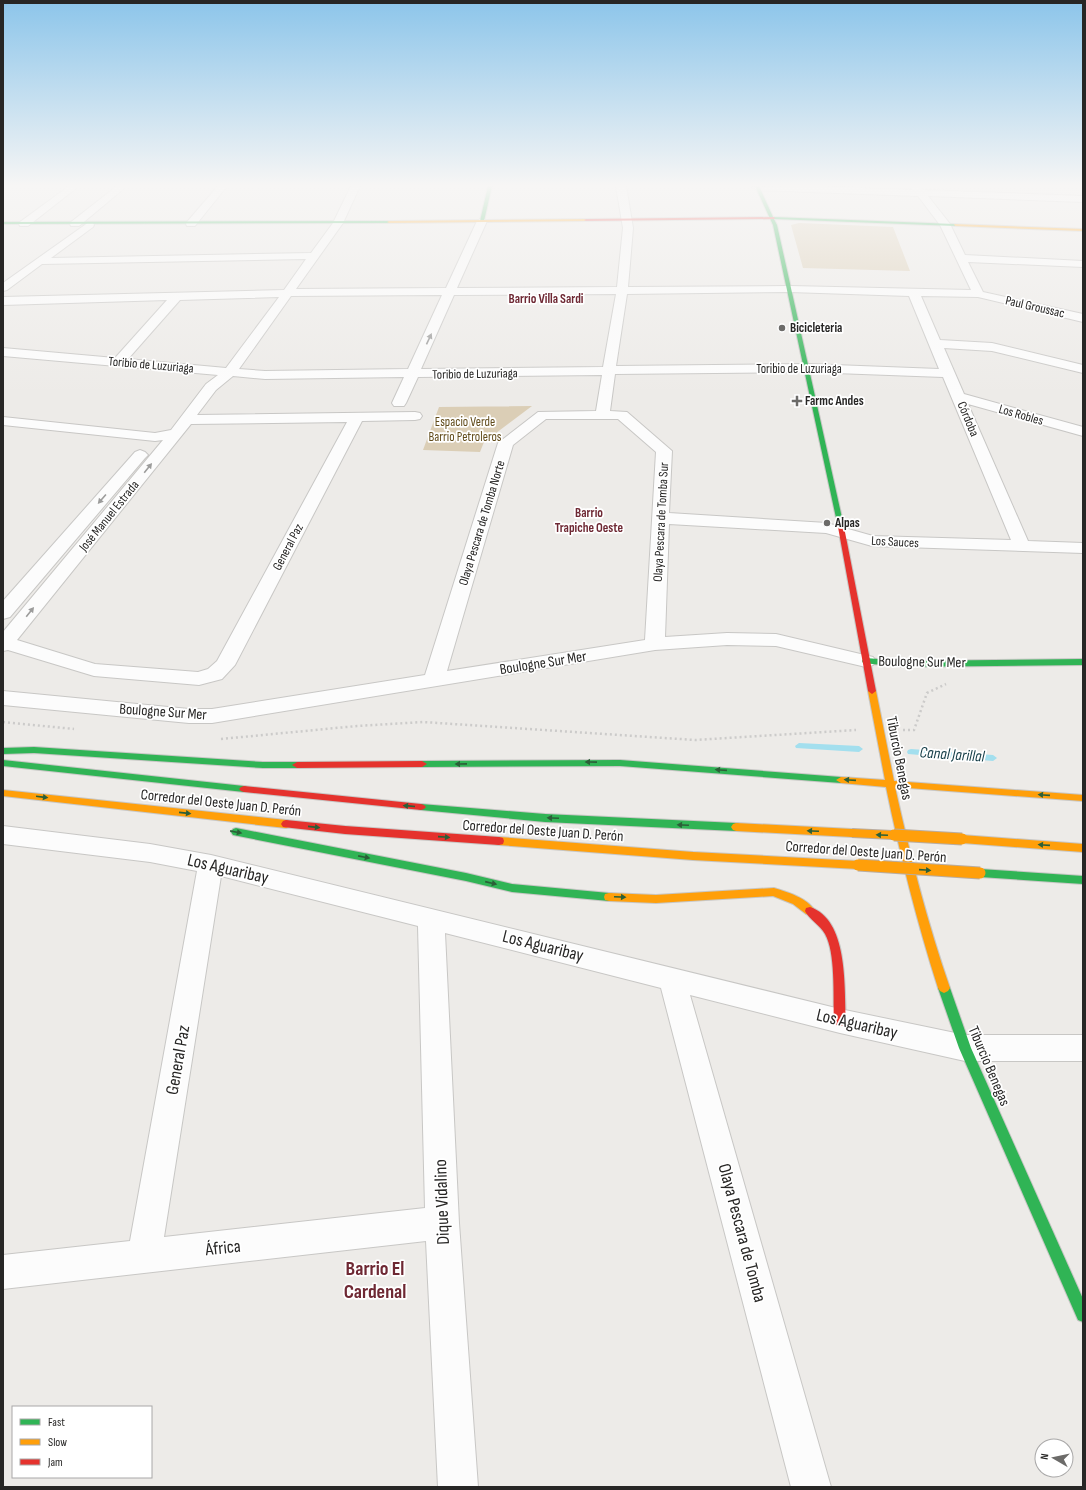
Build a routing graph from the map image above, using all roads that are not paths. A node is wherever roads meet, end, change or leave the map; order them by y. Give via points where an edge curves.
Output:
1 (47, 256) edge
2 (315, 256) joint
3 (466, 256) edge
4 (625, 256) edge
5 (781, 256) edge
6 (961, 258) joint
7 (40, 261) junction
8 (1083, 264) edge
9 (3, 288) edge
10 (790, 289) junction
11 (622, 291) junction
12 (450, 292) junction
13 (913, 292) junction
14 (288, 293) junction
15 (978, 294) junction
16 (177, 296) junction
17 (3, 301) edge
18 (1083, 318) edge
19 (936, 344) junction
20 (3, 352) edge
21 (118, 362) junction
22 (808, 368) junction
23 (1083, 369) edge
24 (230, 372) junction
25 (609, 372) junction
26 (948, 373) junction
27 (412, 374) junction
28 (958, 397) junction
29 (399, 403) dead end
30 (602, 415) junction
31 (415, 416) dead end
32 (357, 417) junction
33 (186, 420) junction
34 (3, 422) edge
35 (1083, 432) edge
36 (176, 434) junction
37 (155, 438) junction
38 (661, 518) junction
39 (842, 531) junction
40 (1022, 546) junction
41 (1083, 548) edge
42 (3, 613) edge
43 (4, 643) edge
44 (655, 644) junction
45 (866, 661) junction
46 (1083, 662) edge
47 (434, 680) junction
48 (3, 698) edge
49 (3, 751) edge
50 (3, 763) edge
51 (889, 783) junction
52 (3, 792) edge
53 (1083, 798) edge
54 (88, 803) junction
55 (196, 824) dead end
56 (227, 830) dead end
57 (3, 835) edge
58 (1083, 848) edge
59 (211, 864) junction
60 (1083, 880) edge
61 (431, 918) junction
62 (672, 979) junction
63 (840, 1021) junction
64 (965, 1048) junction
65 (1083, 1048) edge
66 (442, 1223) junction
67 (144, 1256) junction
68 (3, 1272) edge
69 (1082, 1309) edge
70 (458, 1487) edge
71 (811, 1487) edge

1 - 7 street
2 - 7 street
2 - 14 street
3 - 12 street
4 - 11 street
5 - 10 main road, Tiburcio Benegas
6 - 8 street
6 - 15 street
7 - 9 street
10 - 11 street, Paul Groussac
10 - 13 street, Paul Groussac
10 - 22 main road, Tiburcio Benegas
11 - 12 street, Paul Groussac
11 - 25 street
12 - 14 street, Paul Groussac
27 -> 12 street
13 - 15 street, Paul Groussac
13 - 19 street, Córdoba
14 - 16 street, Paul Groussac
14 - 24 street
15 - 18 street, Paul Groussac
16 - 17 street, Paul Groussac
16 - 21 street
19 - 23 street via 992,347
19 - 26 street, Córdoba
20 - 21 street, Toribio de Luzuriaga
21 - 24 street, Toribio de Luzuriaga
22 - 25 street, Toribio de Luzuriaga
22 - 26 street, Toribio de Luzuriaga
22 - 39 main road, Tiburcio Benegas
24 - 27 street, Toribio de Luzuriaga via 264,375
24 - 33 street, José Manuel Estrada via 210,387
25 - 27 street, Toribio de Luzuriaga
25 - 30 street
26 - 28 street, Córdoba
27 - 29 street
28 - 35 street, Los Robles
28 - 40 street, Córdoba
30 - 38 street, Olaya Pescara de Tomba Sur via 622,415 664,451
30 - 47 street, Olaya Pescara de Tomba Norte via 543,415 506,443
31 - 32 street
32 - 33 street
32 - 43 street, General Paz via 225,665 215,674 198,679 94,670
33 - 36 street, José Manuel Estrada
34 - 37 street
36 - 37 street
43 -> 36 street, José Manuel Estrada
37 -> 42 street, José Manuel Estrada
38 - 39 street, Los Sauces via 812,526
38 - 44 street, Olaya Pescara de Tomba Sur
39 - 40 street, Los Sauces via 872,541
39 - 45 main road, Tiburcio Benegas
40 - 41 street, Los Sauces
44 - 45 street, Boulogne Sur Mer via 727,639 776,640
44 - 47 street, Boulogne Sur Mer
45 - 46 main road, Boulogne Sur Mer via 901,664
45 - 51 main road, Tiburcio Benegas
47 - 48 street, Boulogne Sur Mer via 212,716
51 -> 49 main road via 620,763 263,765 34,750
58 -> 50 main road, Corredor del Oeste Juan D. Perón, bridge via 514,815 343,800
53 -> 51 main road
51 - 64 main road, Tiburcio Benegas via 928,944
52 -> 54 main road, Corredor del Oeste Juan D. Perón
54 - 55 main road
54 -> 60 main road, Corredor del Oeste Juan D. Perón, bridge via 345,830 693,856
56 -> 63 main road via 512,888 575,895 656,899 774,892 797,901 819,917 832,935 837,964
57 - 59 street, Los Aguaribay via 150,853
59 - 61 street, Los Aguaribay
59 - 67 street, General Paz
61 - 62 street, Los Aguaribay
61 - 66 street, Dique Vidalino
62 - 63 street, Los Aguaribay
62 - 71 street, Olaya Pescara de Tomba
63 - 64 street, Los Aguaribay
64 - 65 street, Los Aguaribay
64 - 69 main road, Tiburcio Benegas
66 - 67 street, África
66 - 70 street, Dique Vidalino
67 - 68 street, África

